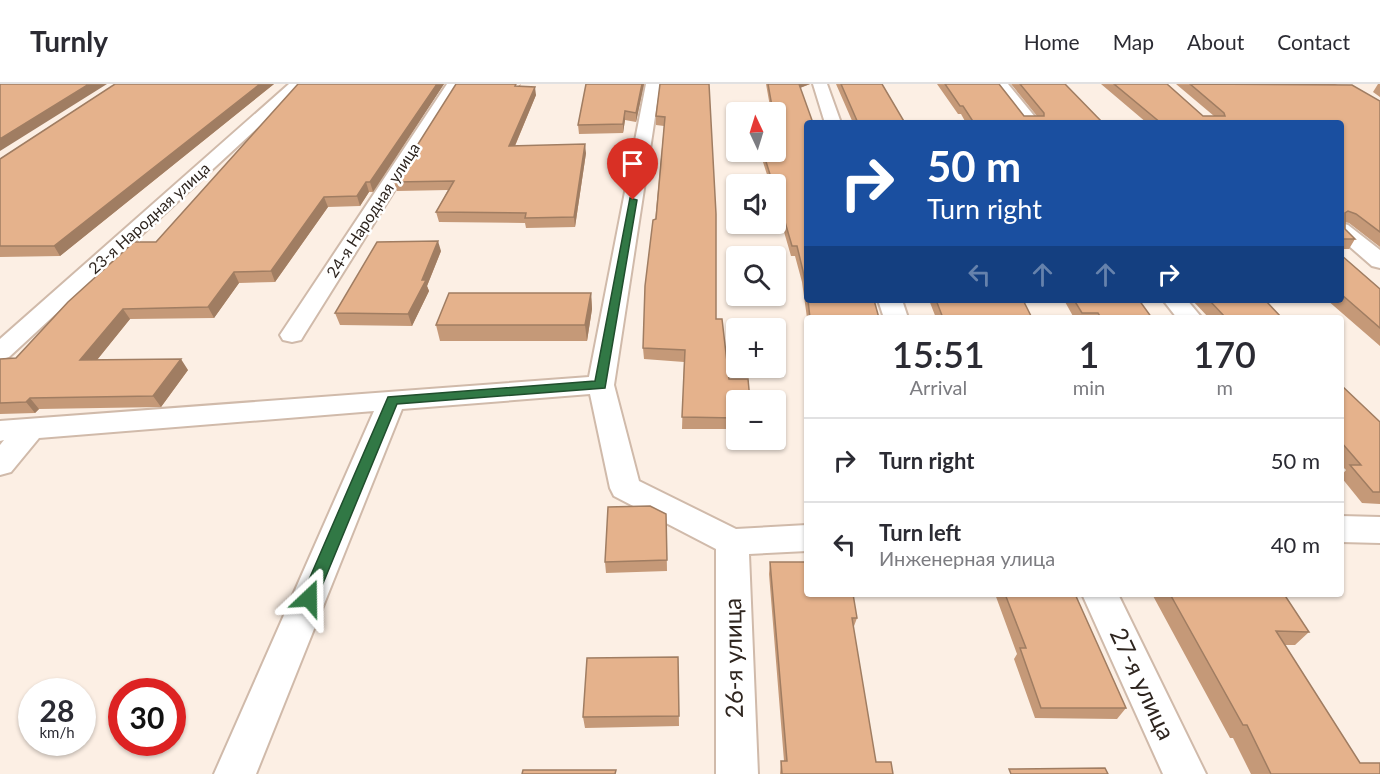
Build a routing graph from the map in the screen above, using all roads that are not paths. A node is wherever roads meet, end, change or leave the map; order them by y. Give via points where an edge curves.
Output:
1 (298, 84) edge
2 (454, 84) edge
3 (653, 84) edge
4 (820, 84) edge
5 (1000, 84) edge
6 (832, 120) edge
7 (1030, 120) edge
8 (1344, 231) edge
9 (1380, 261) edge
10 (1178, 303) edge
11 (1188, 315) edge
12 (292, 335) dead end
13 (0, 352) edge
14 (601, 385) junction
15 (392, 400) junction
16 (31, 428) junction
17 (0, 431) edge
18 (0, 464) edge
19 (804, 538) edge
20 (732, 542) junction
21 (1101, 597) edge
22 (235, 774) edge
23 (737, 774) edge
24 (1185, 774) edge

1 - 13 street, 23-я Народная улица
2 - 12 street, 24-я Народная улица
3 - 14 street
4 - 6 street
5 - 7 street
8 - 9 street
10 - 11 street
14 - 15 street
14 - 20 street via 625,488
15 - 16 street
15 - 22 street
16 - 17 street
16 - 18 street
19 - 20 street
20 - 23 street, 26-я улица
21 - 24 street, 27-я улица

